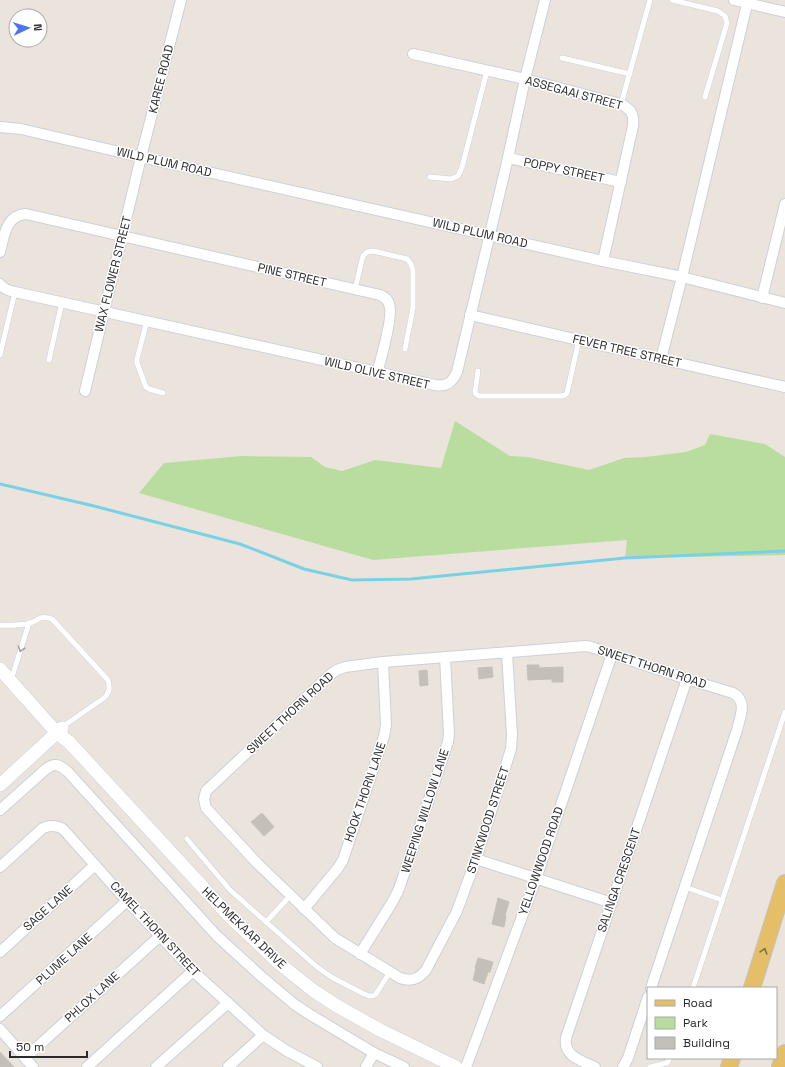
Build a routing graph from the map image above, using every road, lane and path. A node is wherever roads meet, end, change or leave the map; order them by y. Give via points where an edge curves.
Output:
1 (182, 0) edge
2 (545, 0) edge
3 (650, 0) edge
4 (672, 0) edge
5 (734, 0) edge
6 (748, 2) edge
7 (785, 12) edge
8 (413, 54) dead end
9 (562, 58) dead end
10 (487, 71) junction
11 (630, 74) junction
12 (525, 80) junction
13 (705, 97) dead end
14 (621, 104) junction
15 (0, 127) edge
16 (141, 157) junction
17 (508, 158) junction
18 (430, 177) dead end
19 (621, 182) junction
20 (785, 204) edge
21 (783, 219) edge
22 (490, 235) junction
23 (122, 236) junction
24 (0, 252) edge
25 (603, 261) junction
26 (682, 277) junction
27 (0, 284) edge
28 (355, 289) junction
29 (15, 292) junction
30 (762, 298) junction
31 (62, 302) junction
32 (785, 303) edge
33 (104, 312) junction
34 (470, 315) junction
35 (147, 321) junction
36 (579, 340) junction
37 (405, 349) dead end
38 (0, 355) edge
39 (661, 359) junction
40 (48, 360) dead end
41 (478, 371) dead end
42 (378, 373) junction
43 (785, 387) edge
44 (85, 391) dead end
45 (162, 393) dead end
46 (29, 623) junction
47 (0, 626) edge
48 (507, 652) junction
49 (612, 654) junction
50 (445, 657) junction
51 (0, 660) edge
52 (383, 662) junction
53 (0, 669) edge
54 (13, 674) junction
55 (687, 679) junction
56 (785, 712) edge
57 (59, 730) junction
58 (0, 785) edge
59 (0, 810) edge
60 (187, 839) dead end
61 (476, 859) junction
62 (96, 865) junction
63 (0, 867) edge
64 (536, 879) junction
65 (785, 883) edge
66 (685, 887) junction
67 (290, 896) junction
68 (722, 900) junction
69 (127, 901) junction
70 (612, 903) junction
71 (304, 909) junction
72 (266, 922) junction
73 (160, 936) junction
74 (0, 952) edge
75 (360, 954) junction
76 (193, 971) junction
77 (390, 972) junction
78 (421, 976) joint
79 (651, 987) edge
80 (693, 987) edge
81 (752, 987) edge
82 (647, 1000) edge
83 (228, 1002) junction
84 (0, 1016) edge
85 (0, 1029) edge
86 (263, 1034) junction
87 (374, 1053) junction
88 (785, 1053) edge
89 (25, 1058) junction
90 (669, 1059) edge
91 (302, 1064) edge
92 (33, 1067) edge
93 (87, 1067) edge
94 (156, 1067) edge
95 (228, 1067) edge
96 (317, 1067) edge
97 (366, 1067) edge
98 (404, 1067) edge
99 (456, 1067) edge
100 (466, 1067) edge
101 (595, 1067) edge
102 (623, 1067) edge
103 (650, 1067) edge
104 (780, 1067) edge

1 - 16 street, KAREE ROAD
2 - 12 street, WILD OLIVE STREET
3 - 11 lane
4 - 13 lane via 718,11 725,16 727,23
5 - 6 street
6 - 7 street
6 - 26 street
8 - 10 street, ASSEGAAI STREET
9 - 11 lane
10 - 12 street, ASSEGAAI STREET
10 - 18 lane via 458,176 451,179
11 - 14 lane
12 - 14 street, ASSEGAAI STREET
12 - 17 street, WILD OLIVE STREET
14 - 19 street, ASSEGAAI STREET via 630,110 634,119
15 - 16 street, WILD PLUM ROAD via 21,129
16 - 22 street, WILD PLUM ROAD
16 - 23 street, WAX FLOWER STREET
17 - 19 street, POPPY STREET
17 - 22 street, WILD OLIVE STREET
19 - 25 street, ASSEGAAI STREET
20 - 21 street
21 - 30 street
22 - 25 street, WILD PLUM ROAD
22 - 34 street, WILD OLIVE STREET
23 - 24 street via 22,214 15,216 8,224
23 - 28 street, PINE STREET
23 - 33 street, WAX FLOWER STREET
25 - 26 street, WILD PLUM ROAD
26 - 30 street, WILD PLUM ROAD
26 - 39 street
27 - 29 street, WILD OLIVE STREET
28 - 37 lane via 367,252 373,250 407,259 412,270 413,308
28 - 42 street, PINE STREET via 380,295 390,304 391,315
29 - 31 street, WILD OLIVE STREET
29 - 38 lane
30 - 32 street, WILD PLUM ROAD
31 - 33 street, WILD OLIVE STREET
31 - 40 lane
33 - 35 street, WILD OLIVE STREET
33 - 44 street, WAX FLOWER STREET
34 - 36 street, FEVER TREE STREET
34 - 42 street, WILD OLIVE STREET via 456,372 447,384 435,386
35 - 42 street, WILD OLIVE STREET
35 - 45 lane via 137,362 146,386
36 - 39 street, FEVER TREE STREET
36 - 41 lane via 565,395 479,396 476,394
39 - 43 street, FEVER TREE STREET
46 - 47 lane
46 -> 54 lane
46 - 57 lane via 42,617 52,619 108,680 110,687 104,698
48 - 49 street, SWEET THORN ROAD via 586,646
48 - 50 street, SWEET THORN ROAD
48 - 61 street, STINKWOOD STREET via 512,744
49 - 55 street, SWEET THORN ROAD
49 - 64 street, YELLOWWOOD ROAD
50 - 52 street, SWEET THORN ROAD
50 - 75 street, WEEPING WILLOW LANE via 449,734 447,745 399,889
51 - 54 street, HELPMEKAAR DRIVE
52 - 67 street, SWEET THORN ROAD via 345,667 331,674 206,791 206,808
52 - 71 street, HOOK THORN LANE via 386,725 384,736 343,860
53 - 57 street, HELPMEKAAR DRIVE
54 - 57 street, HELPMEKAAR DRIVE
55 - 66 street, SWEET THORN ROAD via 733,693 741,702 742,709
55 - 70 street, SALINGA CRESCENT
56 - 68 lane
57 - 58 street
57 - 99 street, HELPMEKAAR DRIVE via 198,884 280,964 337,1006
59 - 87 street via 49,767 60,766 216,936 294,1004
60 - 72 lane via 230,890
61 - 64 street
61 - 78 street, STINKWOOD STREET via 456,915
62 - 63 street, CAMEL THORN STREET via 63,829 47,826
62 - 69 street, CAMEL THORN STREET
62 - 74 street, SAGE LANE
64 - 70 street
64 - 100 street, YELLOWWOOD ROAD
81 -> 65 main road
66 - 68 lane
66 - 79 street
67 - 71 street, SWEET THORN ROAD
67 - 72 lane
68 - 80 lane
69 - 73 street, CAMEL THORN STREET
69 - 84 street, PLUME LANE
70 - 101 street, SALINGA CRESCENT via 566,1041 573,1057
71 - 75 street, SWEET THORN ROAD via 335,938
72 - 77 lane via 332,978 367,996 376,994
73 - 76 street, CAMEL THORN STREET
73 - 89 street, PHLOX LANE
75 - 77 street, SWEET THORN ROAD
76 - 83 street, CAMEL THORN STREET
76 - 93 street
77 - 78 street, SWEET THORN ROAD via 405,980
82 - 102 street
83 - 86 street, CAMEL THORN STREET
83 - 94 street
85 - 89 street
86 - 91 street, CAMEL THORN STREET
86 - 95 street
87 - 97 street
87 - 98 street
88 - 104 main road
89 - 92 street
90 - 103 lane via 667,1063
91 - 96 street, CAMEL THORN STREET

